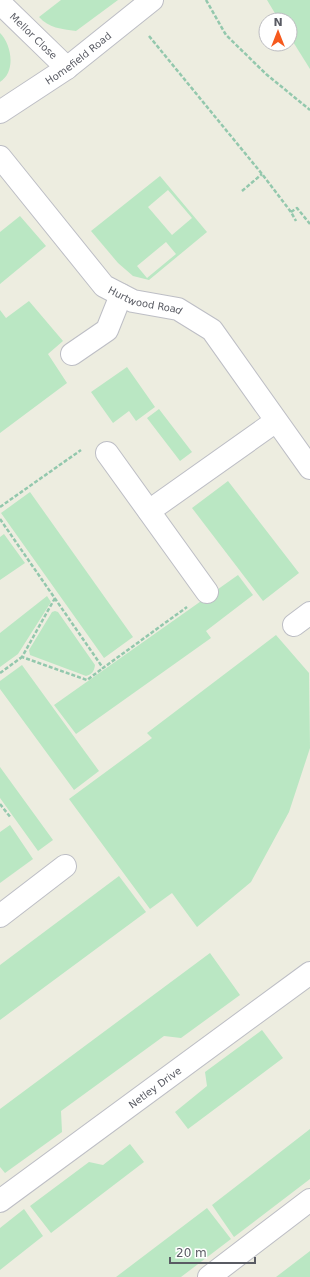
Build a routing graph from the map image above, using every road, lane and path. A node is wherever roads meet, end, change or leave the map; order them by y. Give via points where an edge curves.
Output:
1 (152, 0) edge
2 (206, 0) edge
3 (0, 3) edge
4 (132, 16) junction
5 (66, 68) junction
6 (310, 110) edge
7 (0, 112) edge
8 (0, 157) edge
9 (262, 174) junction
10 (242, 190) dead end
11 (291, 212) junction
12 (296, 221) dead end
13 (310, 224) edge
14 (121, 295) junction
15 (72, 354) dead end
16 (276, 421) junction
17 (107, 452) joint
18 (310, 468) edge
19 (0, 507) edge
20 (148, 511) junction
21 (0, 519) edge
22 (207, 592) joint
23 (55, 598) junction
24 (22, 657) junction
25 (103, 668) junction
26 (0, 673) edge
27 (0, 804) edge
28 (11, 818) dead end
29 (65, 866) dead end
30 (0, 916) edge
31 (310, 973) edge
32 (310, 1200) edge
33 (0, 1201) edge
34 (209, 1277) edge

1 - 4 street, Homefield Road
2 - 6 path via 226,35 266,74
3 - 5 street, Mellor Close
4 - 5 street, Homefield Road
4 - 9 path
5 - 7 street, Homefield Road
8 - 14 street, Hurtwood Road via 104,286
9 - 10 path
9 - 11 path
11 - 12 path
11 - 13 path via 297,208
14 - 15 street via 107,330
14 - 16 street, Hurtwood Road via 132,301 178,309 212,330
16 - 18 street, Hurtwood Road
16 - 20 street
17 - 19 path via 97,439
17 - 20 street
20 - 22 street
21 - 23 path
22 - 25 path
23 - 24 path
23 - 25 path
24 - 25 path via 87,680
24 - 26 path
27 - 28 path
29 - 30 street
31 - 33 street, Netley Drive
32 - 34 street

